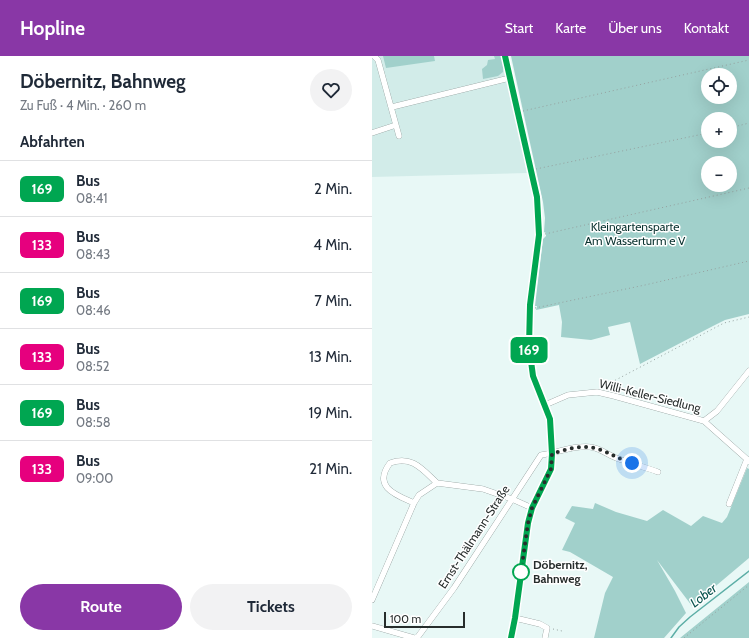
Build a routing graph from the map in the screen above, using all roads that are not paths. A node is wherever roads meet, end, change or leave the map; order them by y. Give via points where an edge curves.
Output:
1 (374, 56) edge
2 (505, 56) edge
3 (510, 78) junction
4 (392, 107) junction
5 (396, 125) junction
6 (372, 133) edge
7 (400, 136) dead end
8 (749, 371) edge
9 (545, 404) junction
10 (704, 421) junction
11 (552, 454) junction
12 (748, 460) edge
13 (658, 472) dead end
14 (437, 483) junction
15 (512, 499) junction
16 (414, 503) junction
17 (728, 504) dead end
18 (532, 508) junction
19 (372, 600) edge
20 (515, 618) junction
21 (372, 626) edge
22 (416, 638) edge
23 (511, 638) edge
24 (545, 638) edge

1 - 4 street via 378,60
2 - 3 street
3 - 4 street
3 - 9 street via 537,197 539,235 529,308 529,344 535,383
4 - 5 street
5 - 6 street
5 - 7 street
8 - 10 street, Willi-Keller-Siedlung via 717,411
9 - 10 street, Willi-Keller-Siedlung via 568,395 597,392
9 - 11 street via 550,419
10 - 12 street, Willi-Keller-Siedlung
11 - 13 street via 590,447
11 - 15 street, Ernst-Thälmann-Straße via 541,455
11 - 18 street via 551,469
12 - 17 street, Willi-Keller-Siedlung
14 - 15 street via 476,488
14 - 16 street via 418,495
14 - 16 street via 415,463 404,461 390,464 383,475 386,489
15 - 18 street
15 - 22 street, Ernst-Thälmann-Straße via 454,588
16 - 19 street
18 - 20 street
20 - 23 street
20 - 24 street via 540,624 546,628
21 - 22 street

